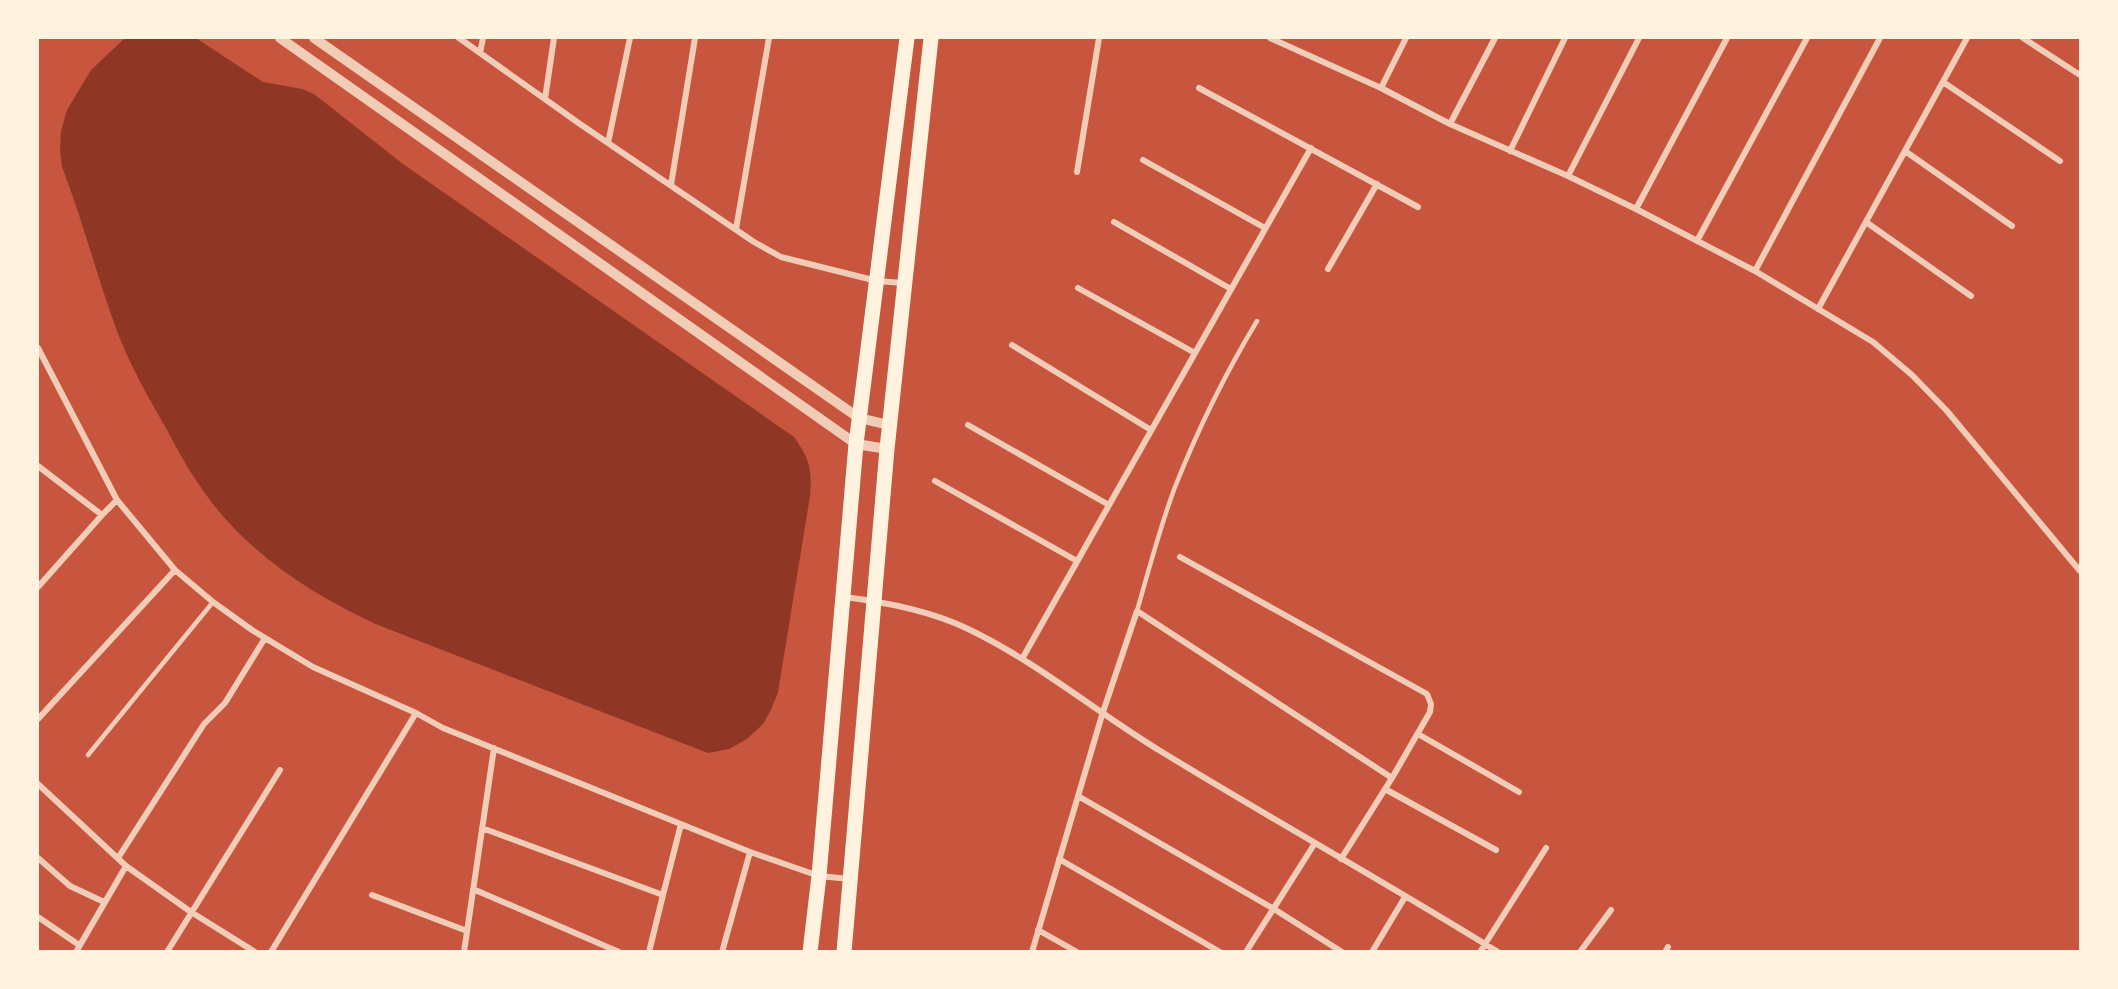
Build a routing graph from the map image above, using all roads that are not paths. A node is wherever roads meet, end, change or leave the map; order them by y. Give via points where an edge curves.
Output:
1 (280, 38) edge
2 (314, 38) edge
3 (459, 38) edge
4 (483, 38) edge
5 (554, 38) edge
6 (630, 38) edge
7 (695, 38) edge
8 (769, 38) edge
9 (907, 38) edge
10 (931, 38) edge
11 (1099, 38) edge
12 (1270, 38) edge
13 (1406, 38) edge
14 (1495, 38) edge
15 (1565, 38) edge
16 (1639, 38) edge
17 (1727, 38) edge
18 (1807, 38) edge
19 (1880, 38) edge
20 (1967, 38) edge
21 (2023, 38) edge
22 (480, 52) junction
23 (2080, 75) edge
24 (1943, 82) junction
25 (1199, 88) dead end
26 (1381, 88) junction
27 (545, 99) junction
28 (1450, 124) junction
29 (608, 143) junction
30 (1311, 148) junction
31 (1510, 151) junction
32 (1905, 151) junction
33 (1143, 160) dead end
34 (2060, 161) dead end
35 (1077, 172) dead end
36 (1568, 176) junction
37 (1377, 184) junction
38 (671, 185) junction
39 (1418, 207) dead end
40 (1636, 209) junction
41 (1114, 222) dead end
42 (1866, 222) junction
43 (2013, 226) dead end
44 (1265, 228) junction
45 (736, 229) junction
46 (1697, 241) junction
47 (1328, 270) dead end
48 (1755, 271) junction
49 (877, 281) junction
50 (905, 283) junction
51 (1078, 288) dead end
52 (1231, 289) junction
53 (1971, 296) dead end
54 (1818, 309) junction
55 (1257, 321) dead end
56 (1012, 345) dead end
57 (38, 348) edge
58 (1195, 353) junction
59 (859, 418) junction
60 (889, 425) junction
61 (968, 425) dead end
62 (1151, 430) junction
63 (856, 444) junction
64 (887, 449) junction
65 (38, 466) edge
66 (935, 481) dead end
67 (117, 500) junction
68 (1109, 505) junction
69 (102, 515) junction
70 (1180, 557) dead end
71 (1077, 561) junction
72 (175, 570) junction
73 (2080, 571) edge
74 (38, 587) edge
75 (843, 597) junction
76 (874, 601) junction
77 (213, 602) junction
78 (1137, 611) junction
79 (265, 638) junction
80 (1022, 658) junction
81 (416, 713) junction
82 (1102, 715) junction
83 (38, 719) edge
84 (1418, 734) junction
85 (494, 748) junction
86 (88, 754) dead end
87 (280, 770) dead end
88 (1392, 778) junction
89 (38, 784) edge
90 (1384, 789) junction
91 (1519, 792) dead end
92 (1078, 796) junction
93 (681, 824) junction
94 (482, 828) junction
95 (1315, 843) junction
96 (1546, 848) dead end
97 (1496, 850) dead end
98 (750, 852) junction
99 (38, 858) edge
100 (118, 858) junction
101 (1059, 859) junction
102 (1341, 859) junction
103 (126, 866) junction
104 (819, 876) junction
105 (850, 879) junction
106 (473, 889) junction
107 (663, 895) junction
108 (372, 896) dead end
109 (1405, 897) junction
110 (104, 902) junction
111 (1274, 909) junction
112 (1611, 910) dead end
113 (191, 912) junction
114 (38, 917) edge
115 (1038, 930) junction
116 (467, 931) junction
117 (1485, 944) junction
118 (77, 948) edge
119 (167, 951) edge
120 (255, 951) edge
121 (271, 951) edge
122 (466, 951) edge
123 (619, 951) edge
124 (649, 951) edge
125 (722, 951) edge
126 (810, 951) edge
127 (844, 951) edge
128 (1032, 951) edge
129 (1077, 951) edge
130 (1220, 951) edge
131 (1246, 951) edge
132 (1342, 951) edge
133 (1372, 951) edge
134 (1480, 951) edge
135 (1498, 951) edge
136 (1580, 951) edge

1 - 63 street
2 - 59 street
3 - 22 street
4 - 22 street
5 - 27 street
6 - 29 street
7 - 38 street
8 - 45 street
9 - 49 main road
10 - 50 main road
11 - 35 street
12 - 26 street
13 - 26 street
14 - 28 street
15 - 31 street
16 - 36 street
17 - 40 street
18 - 46 street
19 - 48 street
20 - 24 street
21 - 23 street
22 - 27 street
24 - 32 street
24 - 34 street
25 - 30 street
26 - 28 street
27 - 29 street
28 - 31 street
29 - 38 street
30 - 37 street
30 - 44 street
31 - 36 street
32 - 42 street
32 - 43 street
33 - 44 street
36 - 40 street
37 - 39 street
37 - 47 street
38 - 45 street
40 - 46 street
41 - 52 street
42 - 53 street
42 - 54 street
44 - 52 street
45 - 49 street via 781,257
46 - 48 street
48 - 54 street
49 - 50 street
49 - 59 main road
50 - 60 main road
51 - 58 street
52 - 58 street
54 - 73 street via 1874,342 1912,375 1947,411
55 - 78 lane via 1205,418 1175,488
56 - 62 street
57 - 67 street
58 - 62 street
59 - 60 street
59 - 63 main road
60 - 64 main road
61 - 68 street
62 - 68 street
63 - 64 street
63 - 75 main road
64 - 76 main road
65 - 69 street
66 - 71 street
67 - 69 street
67 - 72 street
68 - 71 street
69 - 74 street
70 - 84 street via 1427,694 1430,712
71 - 80 street
72 - 77 street
72 - 83 street
75 - 76 street
75 - 104 main road
76 - 80 street via 907,607 965,627
76 - 105 main road
77 - 79 street
77 - 86 lane
78 - 82 street
78 - 88 street
79 - 81 street via 313,667
79 - 100 street
80 - 82 street
81 - 85 street
81 - 121 street
82 - 92 street
82 - 95 street
84 - 88 street
84 - 91 street
85 - 93 street
85 - 94 street
87 - 113 street
88 - 90 street
89 - 100 street
90 - 97 street
90 - 102 street
92 - 101 street
92 - 111 street
93 - 98 street
93 - 107 street
94 - 106 street
94 - 107 street
95 - 102 street
95 - 111 street
96 - 117 street
98 - 104 street
98 - 125 street
99 - 110 street via 70,886
100 - 103 street
101 - 115 street
101 - 130 street
102 - 109 street
103 - 110 street
103 - 113 street
104 - 105 street
104 - 126 main road
105 - 127 main road
106 - 116 street
106 - 123 street
107 - 124 street
108 - 116 street
109 - 117 street
109 - 133 street
110 - 118 street
111 - 131 street
111 - 132 street
112 - 136 street
113 - 119 street
113 - 120 street
114 - 118 street
115 - 128 street
115 - 129 street
116 - 122 street
117 - 134 street
117 - 135 street

